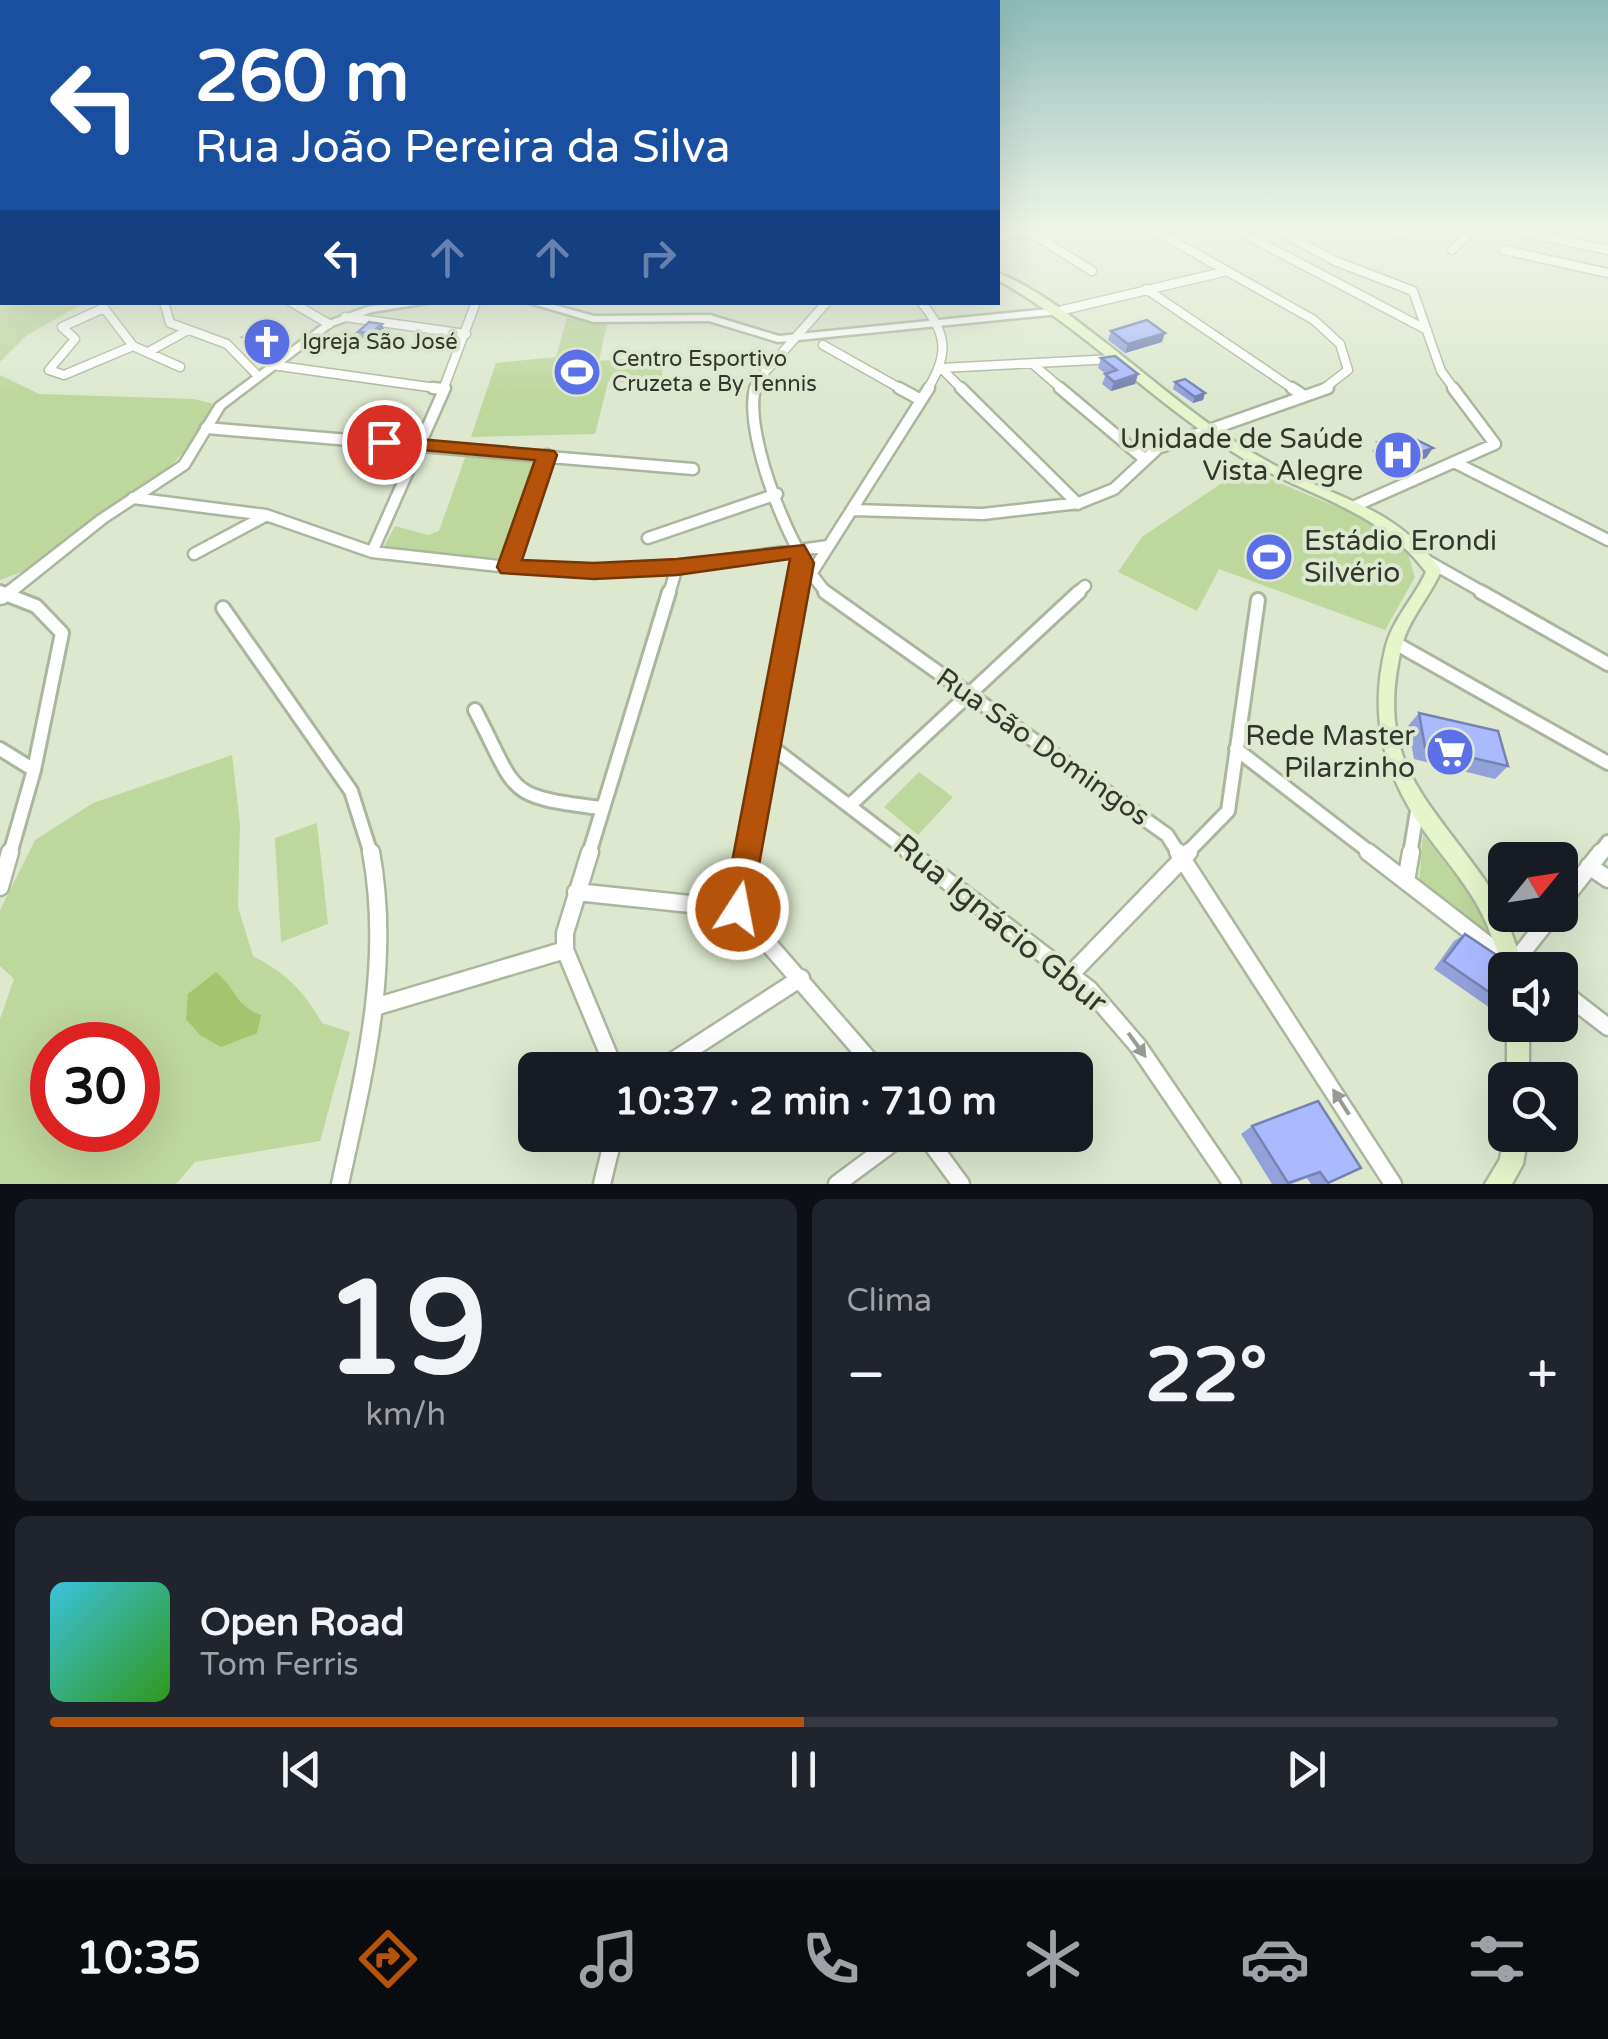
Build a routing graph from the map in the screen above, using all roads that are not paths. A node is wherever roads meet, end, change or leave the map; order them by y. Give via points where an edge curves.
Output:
1 (1012, 284) edge
2 (1167, 284) edge
3 (1251, 284) edge
4 (1339, 284) edge
5 (1395, 284) edge
6 (1146, 289) junction
7 (165, 305) edge
8 (296, 305) edge
9 (475, 305) edge
10 (541, 305) edge
11 (822, 305) edge
12 (924, 305) edge
13 (374, 306) edge
14 (1058, 311) junction
15 (346, 316) junction
16 (938, 321) junction
17 (378, 322) junction
18 (328, 324) junction
19 (805, 325) junction
20 (188, 330) junction
21 (1426, 330) junction
22 (466, 334) junction
23 (792, 339) junction
24 (821, 340) junction
25 (133, 346) junction
26 (150, 351) junction
27 (1118, 358) junction
28 (1034, 364) junction
29 (272, 365) junction
30 (180, 367) dead end
31 (942, 368) junction
32 (258, 376) junction
33 (444, 389) junction
34 (1304, 396) junction
35 (920, 400) junction
36 (206, 428) junction
37 (1210, 430) junction
38 (420, 444) junction
39 (547, 455) junction
40 (1142, 457) junction
41 (1454, 462) junction
42 (693, 469) dead end
43 (777, 494) junction
44 (134, 498) junction
45 (1078, 504) junction
46 (1357, 504) junction
47 (854, 510) junction
48 (266, 515) junction
49 (648, 538) dead end
50 (1608, 540) edge
51 (828, 546) junction
52 (372, 552) junction
53 (194, 554) dead end
54 (1426, 560) junction
55 (508, 567) junction
56 (677, 567) junction
57 (807, 568) junction
58 (1085, 586) dead end
59 (797, 590) junction
60 (2, 595) edge
61 (1258, 600) dead end
62 (223, 608) dead end
63 (1395, 642) junction
64 (1608, 664) edge
65 (969, 694) junction
66 (474, 710) dead end
67 (769, 745) junction
68 (0, 749) edge
69 (1236, 749) junction
70 (1608, 763) edge
71 (34, 770) junction
72 (850, 806) junction
73 (600, 808) junction
74 (1417, 812) junction
75 (1608, 842) edge
76 (1182, 854) junction
77 (1590, 866) junction
78 (1608, 879) edge
79 (1406, 881) junction
80 (1578, 881) edge
81 (0, 886) edge
82 (576, 892) junction
83 (738, 909) junction
84 (565, 950) junction
85 (1498, 952) edge
86 (1512, 952) edge
87 (1072, 973) junction
88 (800, 978) junction
89 (1578, 1004) edge
90 (378, 1006) junction
91 (1608, 1027) edge
92 (608, 1052) edge
93 (687, 1052) edge
94 (863, 1052) edge
95 (610, 1152) edge
96 (880, 1152) edge
97 (938, 1152) edge
98 (1513, 1152) edge
99 (340, 1184) edge
100 (602, 1184) edge
101 (837, 1184) edge
102 (961, 1184) edge
103 (1232, 1184) edge
104 (1393, 1184) edge
105 (1497, 1184) edge

1 - 14 main road
2 - 6 street
3 - 34 street via 1314,320 1340,344 1348,370 1328,388
4 - 21 street
5 - 21 street via 1413,292
6 - 14 street
6 - 34 street
7 - 20 street via 170,323
8 - 18 street
9 - 22 street
10 - 23 street via 594,320 710,318
11 - 19 street
12 - 16 street
13 - 15 street
13 - 17 street
14 - 16 street
14 - 27 main road
15 - 17 street
15 - 18 street
16 - 24 street
16 - 31 street via 948,344
17 - 22 street
18 - 29 street
19 - 23 street
19 - 24 street
20 - 26 street
20 - 32 street via 228,344
21 - 41 street via 1441,371 1495,444 1488,454
22 - 33 street
23 - 24 street
23 - 43 street via 753,394
24 - 35 street
25 - 25 street via 107,309 99,309 62,327 75,338 49,370 64,375
25 - 26 street
26 - 30 street
27 - 28 street
27 - 37 main road
28 - 31 street
28 - 40 street
29 - 32 street
29 - 33 street
31 - 35 street
31 - 45 street
32 - 36 street via 220,406
33 - 38 street
34 - 37 street
35 - 47 street
36 - 38 street
36 - 44 street via 190,460
37 - 40 street
37 - 46 main road via 1276,472
38 - 39 street
38 - 52 street
39 - 42 street
39 - 55 street
40 - 45 street via 1118,486
41 - 46 street
41 - 50 street
43 - 49 street
43 - 57 street
44 - 48 street
44 - 60 street
45 - 47 street via 1002,512
46 - 54 main road via 1403,534
47 - 51 street
48 - 52 street
48 - 53 street
51 - 57 street
51 - 57 street
52 - 55 street
54 - 63 main road via 1434,571
54 - 64 street
55 - 56 street
56 - 57 street
56 - 73 street
57 - 59 street
57 - 59 street
57 - 65 street, Rua São Domingos
58 - 65 street
59 - 67 street
60 - 71 street via 56,621 62,633
61 - 69 street
62 - 90 street via 359,808 381,915
63 - 70 street
63 - 74 main road via 1386,693 1389,747
65 - 72 street
65 - 76 street, Rua São Domingos via 1158,827
66 - 73 street via 517,790 534,800
67 - 72 street, Rua Ignácio Gbur
67 - 83 street
68 - 71 street
69 - 76 street via 1228,811
69 - 79 street
71 - 81 street
72 - 87 street, Rua Ignácio Gbur
73 - 82 street
74 - 79 street
74 - 86 main road via 1482,896
75 - 77 street
76 - 87 street
104 -> 76 street, Rua São Domingos
77 - 78 street
77 - 80 street
79 - 85 street
82 - 83 street
82 - 84 street
83 - 88 street
84 - 90 street
84 - 92 street
87 -> 103 street, Rua Ignácio Gbur via 1138,1046
88 - 93 street
88 - 94 street
89 - 91 street
90 - 99 street
95 - 100 street
96 - 101 street
97 - 102 street
98 - 105 main road

